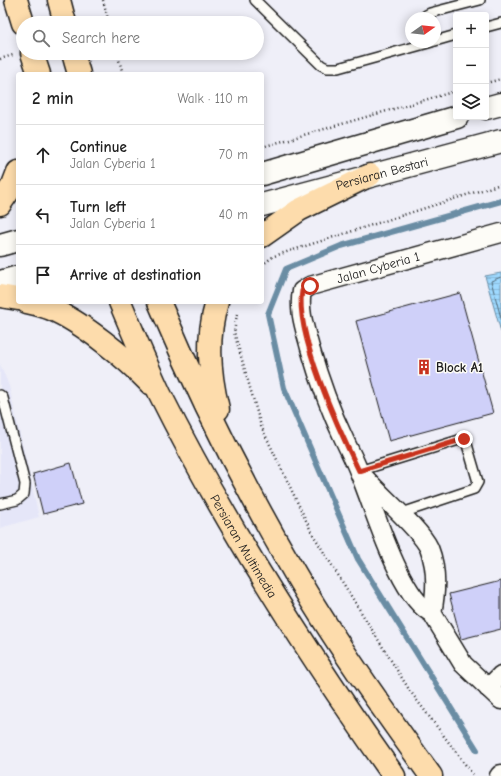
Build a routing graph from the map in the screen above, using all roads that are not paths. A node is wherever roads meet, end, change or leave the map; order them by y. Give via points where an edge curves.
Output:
1 (16, 0) edge
2 (58, 0) edge
3 (255, 0) edge
4 (480, 0) edge
5 (434, 12) edge
6 (21, 16) edge
7 (63, 16) edge
8 (501, 23) edge
9 (489, 26) edge
10 (453, 37) edge
11 (441, 40) edge
12 (410, 48) edge
13 (28, 60) edge
14 (34, 60) edge
15 (75, 60) edge
16 (29, 72) edge
17 (38, 72) edge
18 (78, 72) edge
19 (501, 104) edge
20 (489, 107) edge
21 (453, 118) edge
22 (501, 141) edge
23 (264, 173) edge
24 (370, 175) junction
25 (16, 177) edge
26 (0, 204) edge
27 (264, 205) edge
28 (501, 233) edge
29 (264, 235) edge
30 (16, 241) edge
31 (0, 245) edge
32 (16, 278) edge
33 (0, 282) edge
34 (0, 296) edge
35 (16, 299) edge
36 (34, 304) edge
37 (121, 304) edge
38 (161, 304) edge
39 (228, 305) edge
40 (160, 394) junction
41 (0, 395) edge
42 (238, 468) junction
43 (359, 471) junction
44 (0, 504) edge
45 (399, 514) junction
46 (432, 613) junction
47 (501, 675) edge
48 (488, 688) junction
49 (501, 700) edge
50 (394, 776) edge
51 (431, 776) edge

1 - 6 main road
2 - 7 main road
3 - 12 lane via 327,68 338,68
4 - 5 lane
8 - 9 lane
10 - 11 lane
13 - 16 main road
14 - 17 main road
15 - 18 main road
19 - 20 main road
21 - 23 main road
22 - 24 main road, Persiaran Bestari
24 - 27 main road, Persiaran Bestari
24 - 29 main road via 299,210
25 - 26 main road
28 - 43 street, Jalan Cyberia 1 via 310,286 302,291 300,302 304,327 314,363 343,438
30 - 31 main road
32 - 33 main road
34 - 35 main road
36 - 40 main road via 72,320 130,363
37 - 40 main road, Persiaran Multimedia
38 - 42 main road
39 - 42 main road via 212,318 209,352 212,386 220,418
40 - 50 main road, Persiaran Multimedia via 224,514 266,584
41 - 44 lane via 3,398 25,484 24,494 17,500
42 - 51 main road via 294,571 344,651
43 - 45 street, Jalan Cyberia 1
43 - 45 lane via 459,440 466,441 477,486
43 - 46 street, Jalan Cyberia 1 via 394,561 413,596
45 - 46 street, Jalan Cyberia 1 via 428,548 434,567
46 - 48 street, Jalan Cyberia 1 via 463,664
47 - 48 street
48 - 49 street, Jalan Cyberia 1

